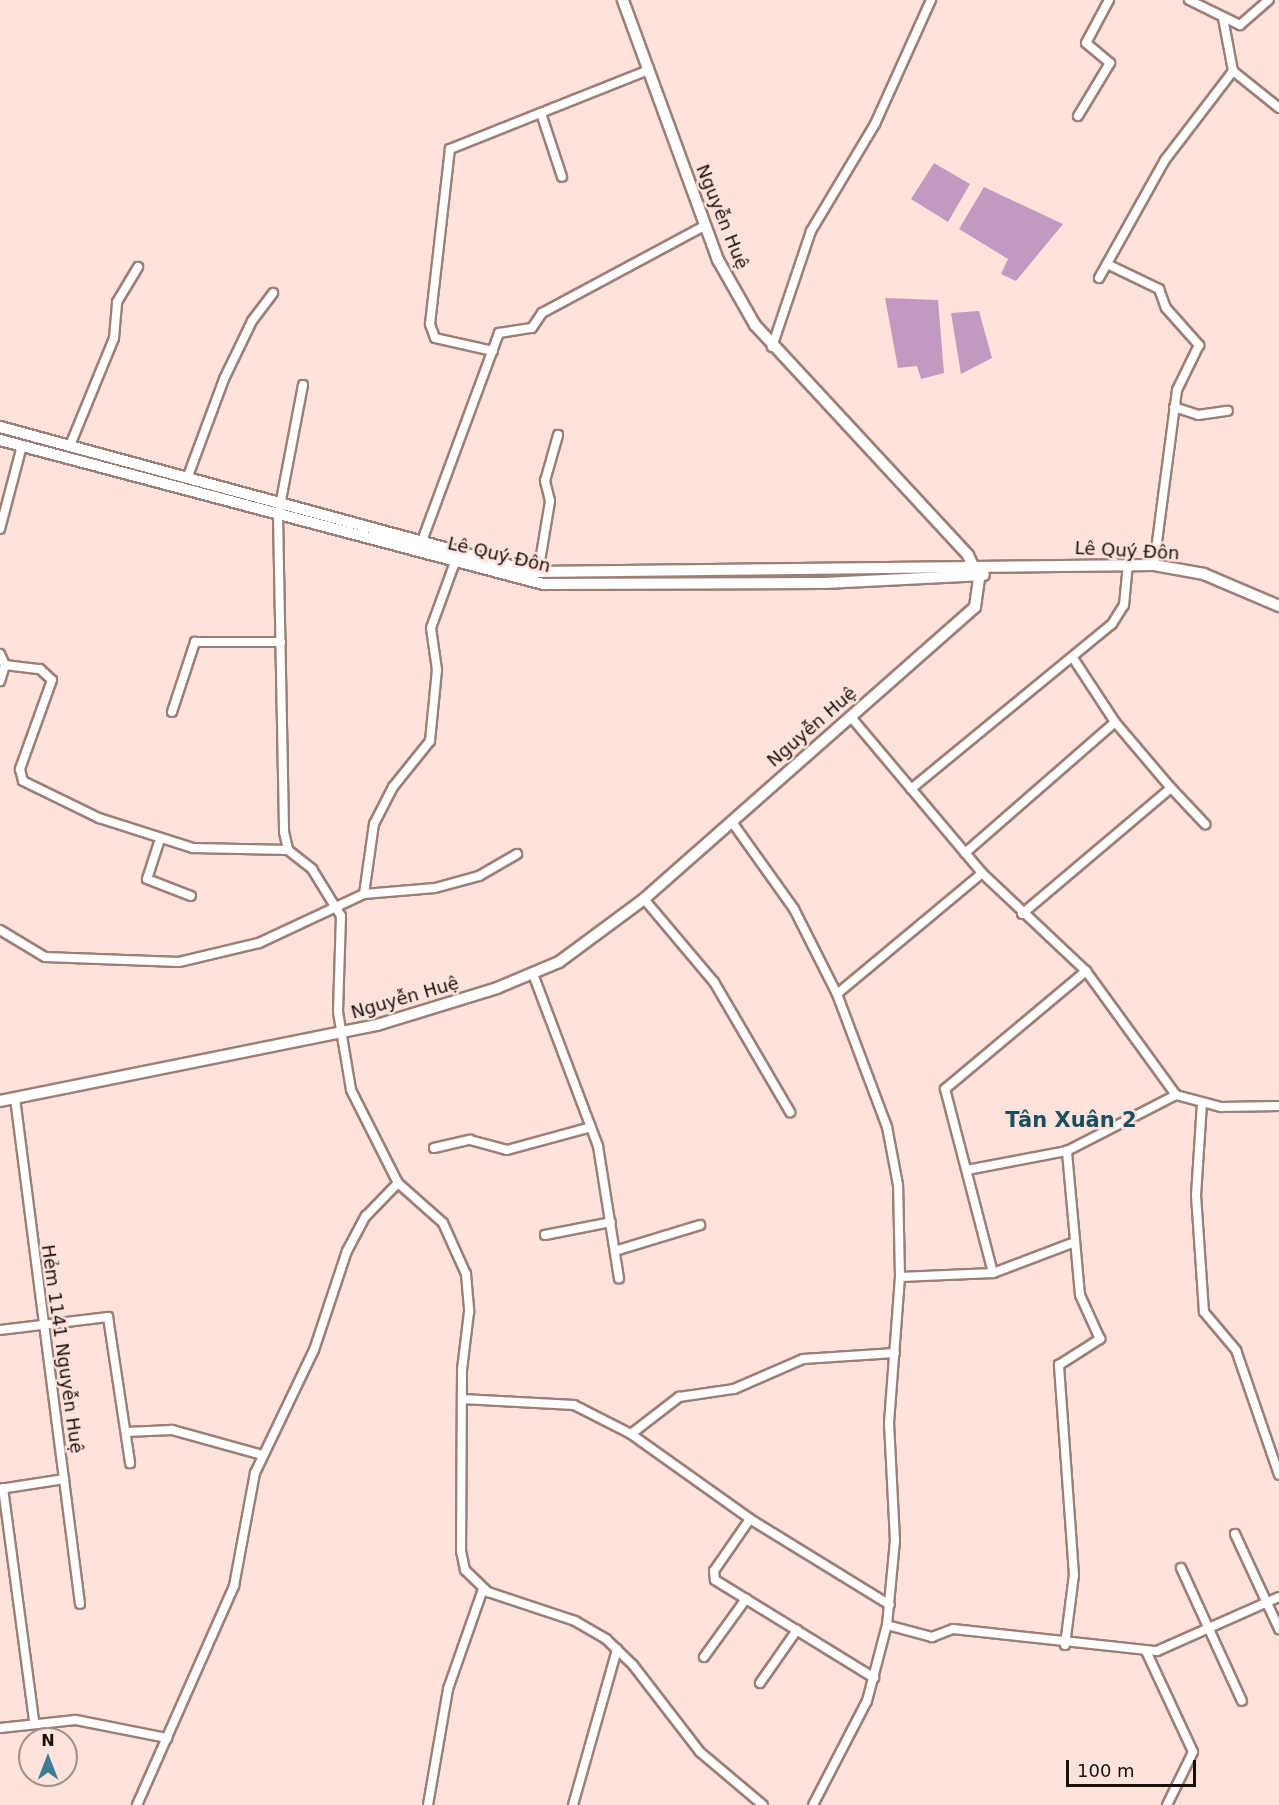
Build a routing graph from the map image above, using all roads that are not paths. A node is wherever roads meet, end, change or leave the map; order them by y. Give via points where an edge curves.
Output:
1 (623, 0) edge
2 (932, 0) edge
3 (1109, 0) edge
4 (1189, 0) edge
5 (1269, 0) edge
6 (1223, 18) junction
7 (649, 70) junction
8 (1233, 71) junction
9 (1279, 108) edge
10 (541, 113) junction
11 (1078, 116) dead end
12 (562, 177) dead end
13 (704, 226) junction
14 (1107, 264) junction
15 (138, 267) dead end
16 (1099, 278) dead end
17 (273, 293) dead end
18 (772, 346) junction
19 (493, 351) junction
20 (303, 386) dead end
21 (1174, 407) junction
22 (1228, 411) dead end
23 (0, 427) edge
24 (558, 435) dead end
25 (0, 440) edge
26 (71, 443) junction
27 (22, 446) junction
28 (188, 476) junction
29 (282, 505) junction
30 (278, 516) junction
31 (0, 529) edge
32 (422, 541) junction
33 (455, 562) junction
34 (1128, 564) junction
35 (1154, 565) junction
36 (538, 573) junction
37 (978, 573) junction
38 (683, 579) junction
39 (1279, 606) edge
40 (281, 642) junction
41 (0, 654) edge
42 (1073, 658) junction
43 (5, 665) junction
44 (0, 681) edge
45 (171, 712) dead end
46 (850, 716) junction
47 (1115, 722) junction
48 (1171, 788) junction
49 (911, 789) junction
50 (732, 822) junction
51 (1205, 824) dead end
52 (160, 839) junction
53 (288, 850) junction
54 (965, 853) junction
55 (517, 854) dead end
56 (982, 873) junction
57 (364, 894) junction
58 (191, 896) dead end
59 (644, 899) junction
60 (336, 905) junction
61 (1022, 914) junction
62 (0, 930) edge
63 (1086, 971) junction
64 (533, 974) junction
65 (837, 994) junction
66 (340, 1034) junction
67 (1176, 1095) junction
68 (15, 1098) junction
69 (0, 1101) edge
70 (1202, 1103) junction
71 (1279, 1106) edge
72 (790, 1113) dead end
73 (591, 1127) junction
74 (434, 1148) dead end
75 (1067, 1151) junction
76 (967, 1170) junction
77 (398, 1183) junction
78 (611, 1222) junction
79 (700, 1225) dead end
80 (545, 1235) dead end
81 (1072, 1243) junction
82 (615, 1251) junction
83 (993, 1273) junction
84 (900, 1277) junction
85 (620, 1278) dead end
86 (44, 1324) junction
87 (0, 1330) edge
88 (895, 1353) junction
89 (462, 1399) junction
90 (126, 1432) junction
91 (631, 1434) junction
92 (262, 1455) junction
93 (130, 1463) dead end
94 (1279, 1475) edge
95 (64, 1479) junction
96 (1, 1488) edge
97 (750, 1519) junction
98 (1235, 1534) dead end
99 (1181, 1568) dead end
100 (483, 1590) junction
101 (1279, 1597) edge
102 (746, 1599) junction
103 (1267, 1602) junction
104 (80, 1604) dead end
105 (890, 1605) junction
106 (887, 1625) junction
107 (1208, 1629) junction
108 (1279, 1629) edge
109 (797, 1630) junction
110 (1065, 1645) junction
111 (617, 1649) junction
112 (1146, 1652) junction
113 (704, 1657) dead end
114 (874, 1678) junction
115 (760, 1683) dead end
116 (1242, 1701) dead end
117 (34, 1721) junction
118 (0, 1728) edge
119 (166, 1738) junction
120 (137, 1805) edge
121 (428, 1805) edge
122 (573, 1805) edge
123 (763, 1805) edge
124 (813, 1805) edge
125 (1167, 1805) edge

1 - 7 main road, Nguyễn Huệ
2 - 18 street via 875,124 811,231
3 - 11 street via 1086,43 1110,63
4 - 6 street
5 - 6 street via 1245,25
6 - 8 street
7 - 10 street
7 - 13 main road, Nguyễn Huệ
8 - 9 street
8 - 14 street via 1165,160
10 - 12 street
10 - 19 street via 448,153 430,324 435,338
13 - 18 main road, Nguyễn Huệ via 723,268
13 - 19 street via 542,313 532,328 504,329
14 - 16 street
14 - 21 street via 1159,289 1166,308 1197,339 1198,354 1177,390
15 - 26 street via 117,302 114,338
17 - 28 street via 252,321 224,379
18 - 37 main road, Nguyễn Huệ
19 - 32 street
20 - 29 street
21 - 22 street via 1198,415
21 - 35 street
23 - 26 main road, Lê Quý Đôn
24 - 36 street via 545,481 550,501
25 - 27 main road, Lê Quý Đôn
26 - 28 main road, Lê Quý Đôn
27 - 30 main road, Lê Quý Đôn
27 - 31 street
28 - 29 main road, Lê Quý Đôn
29 - 30 street
29 - 32 main road, Lê Quý Đôn
30 - 33 main road, Lê Quý Đôn
30 - 40 street
32 - 36 main road, Lê Quý Đôn
33 - 38 main road, Lê Quý Đôn via 543,584
33 - 57 street via 431,627 437,670 430,741 393,787 374,824
34 - 35 main road, Lê Quý Đôn
34 - 37 main road, Lê Quý Đôn via 1003,566
34 - 42 street via 1124,605 1112,624
35 - 39 main road, Lê Quý Đôn via 1204,574
36 - 38 main road, Lê Quý Đôn
37 - 38 main road, Lê Quý Đôn
37 - 46 main road, Nguyễn Huệ via 975,607 966,620
40 - 45 street via 195,642
40 - 53 street via 281,794
41 - 43 street
42 - 47 street
42 - 49 street
43 - 44 street
43 - 52 street via 40,669 52,681 20,770 23,781 99,819
46 - 49 street
46 - 50 main road, Nguyễn Huệ
47 - 48 street
47 - 54 street
48 - 51 street
48 - 61 street
49 - 54 street
50 - 59 main road, Nguyễn Huệ
50 - 65 street via 794,909
52 - 53 street via 217,851
52 - 58 street via 147,879
53 - 60 street via 312,868
54 - 56 street
55 - 57 street via 455,884
56 - 61 street
56 - 65 street
57 - 60 street
59 - 64 main road, Nguyễn Huệ via 584,946
59 - 72 street via 714,982
60 - 62 street via 259,944 178,962 45,957
60 - 66 street via 343,932
61 - 63 street
63 - 67 street
63 - 76 street via 947,1085 945,1099
64 - 66 main road, Nguyễn Huệ
64 - 73 street
65 - 84 street via 894,1156
66 - 68 main road, Nguyễn Huệ
66 - 77 street via 351,1090
67 - 70 street
67 - 75 street
68 - 69 main road, Nguyễn Huệ
68 - 86 street, Hẻm 1141 Nguyễn Huệ
70 - 71 street
70 - 94 street via 1196,1195 1203,1307 1236,1350
73 - 74 street via 507,1150 470,1140
73 - 78 street
75 - 76 street
75 - 81 street
76 - 83 street
77 - 89 street via 443,1223 466,1274 469,1312
77 - 92 street via 356,1231 314,1350
78 - 80 street
78 - 82 street
79 - 82 street
81 - 83 street
81 - 110 street via 1083,1307 1100,1339 1059,1365 1074,1575
82 - 85 street
83 - 84 street
84 - 88 street
86 - 87 street
86 - 90 street via 108,1317
86 - 95 street, Hẻm 1141 Nguyễn Huệ
88 - 91 street via 803,1359 734,1389 679,1397
88 - 105 street via 889,1423 895,1541
89 - 91 street via 574,1405
89 - 100 street via 461,1551 465,1570
90 - 92 street via 172,1430
90 - 93 street
91 - 97 street
92 - 119 street via 234,1586
95 - 96 street
95 - 104 street, Hẻm 1141 Nguyễn Huệ
96 - 117 street
97 - 102 street via 713,1574
97 - 105 street
98 - 103 street
99 - 107 street
100 - 111 street via 575,1621
100 - 121 street via 448,1689
101 - 103 street
102 - 109 street
102 - 113 street
103 - 107 street
103 - 108 street
105 - 106 street
106 - 110 street via 932,1637 953,1629
106 - 114 street
107 - 112 street
107 - 116 street
109 - 114 street
109 - 115 street
110 - 112 street
111 - 122 street
111 - 123 street via 700,1752
112 - 125 street via 1193,1752
114 - 124 street via 855,1729
117 - 118 street
117 - 119 street via 90,1721
119 - 120 street

